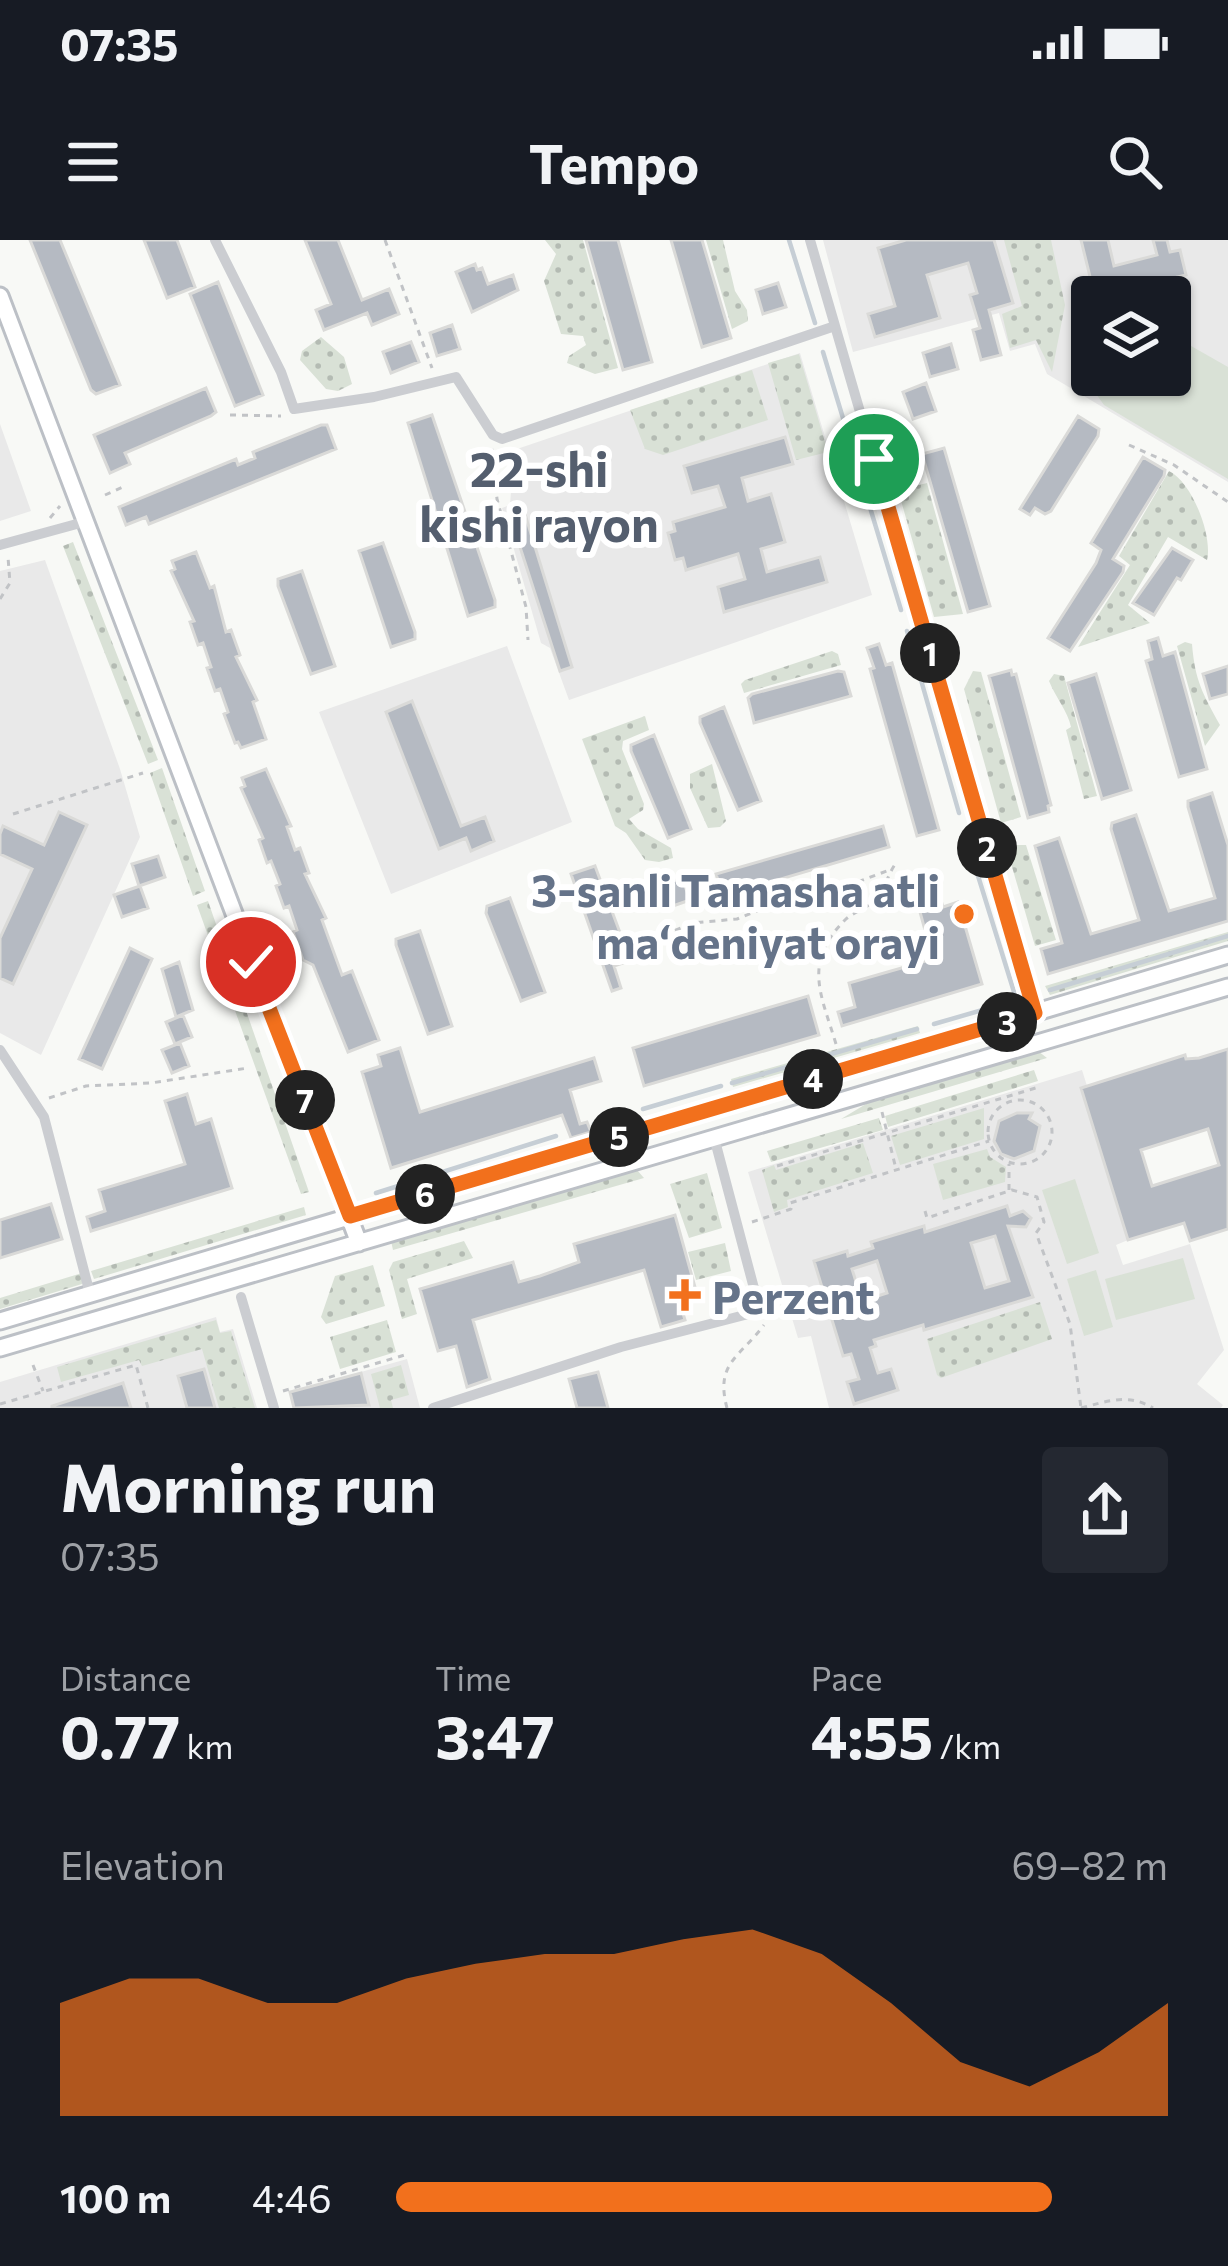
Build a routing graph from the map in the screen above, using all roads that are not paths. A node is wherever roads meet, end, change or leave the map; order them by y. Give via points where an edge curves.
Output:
1 (215, 240) edge
2 (810, 240) edge
3 (0, 296) edge
4 (835, 326) junction
5 (84, 522) junction
6 (3, 544) edge
7 (1228, 955) edge
8 (1228, 987) edge
9 (1035, 1013) junction
10 (0, 1050) edge
11 (714, 1137) junction
12 (376, 1208) junction
13 (350, 1216) junction
14 (307, 1230) junction
15 (384, 1236) junction
16 (359, 1243) junction
17 (319, 1255) junction
18 (90, 1294) junction
19 (241, 1298) dead end
20 (0, 1321) edge
21 (0, 1348) edge
22 (274, 1408) edge
23 (433, 1408) edge

1 - 4 street via 294,410 448,376 462,382 502,439
2 - 4 street
3 - 5 main road
4 - 9 street
5 - 6 street
5 - 13 main road
7 - 9 main road
8 - 11 main road
9 - 12 main road
10 - 18 street via 44,1117
11 - 15 main road
11 - 23 street via 760,1311
12 - 13 main road
12 - 15 main road via 373,1221
13 - 14 main road
13 - 16 main road
14 - 17 main road via 320,1237
14 - 18 main road
15 - 16 main road
16 - 17 main road
17 - 21 main road
18 - 20 main road
19 - 22 street

